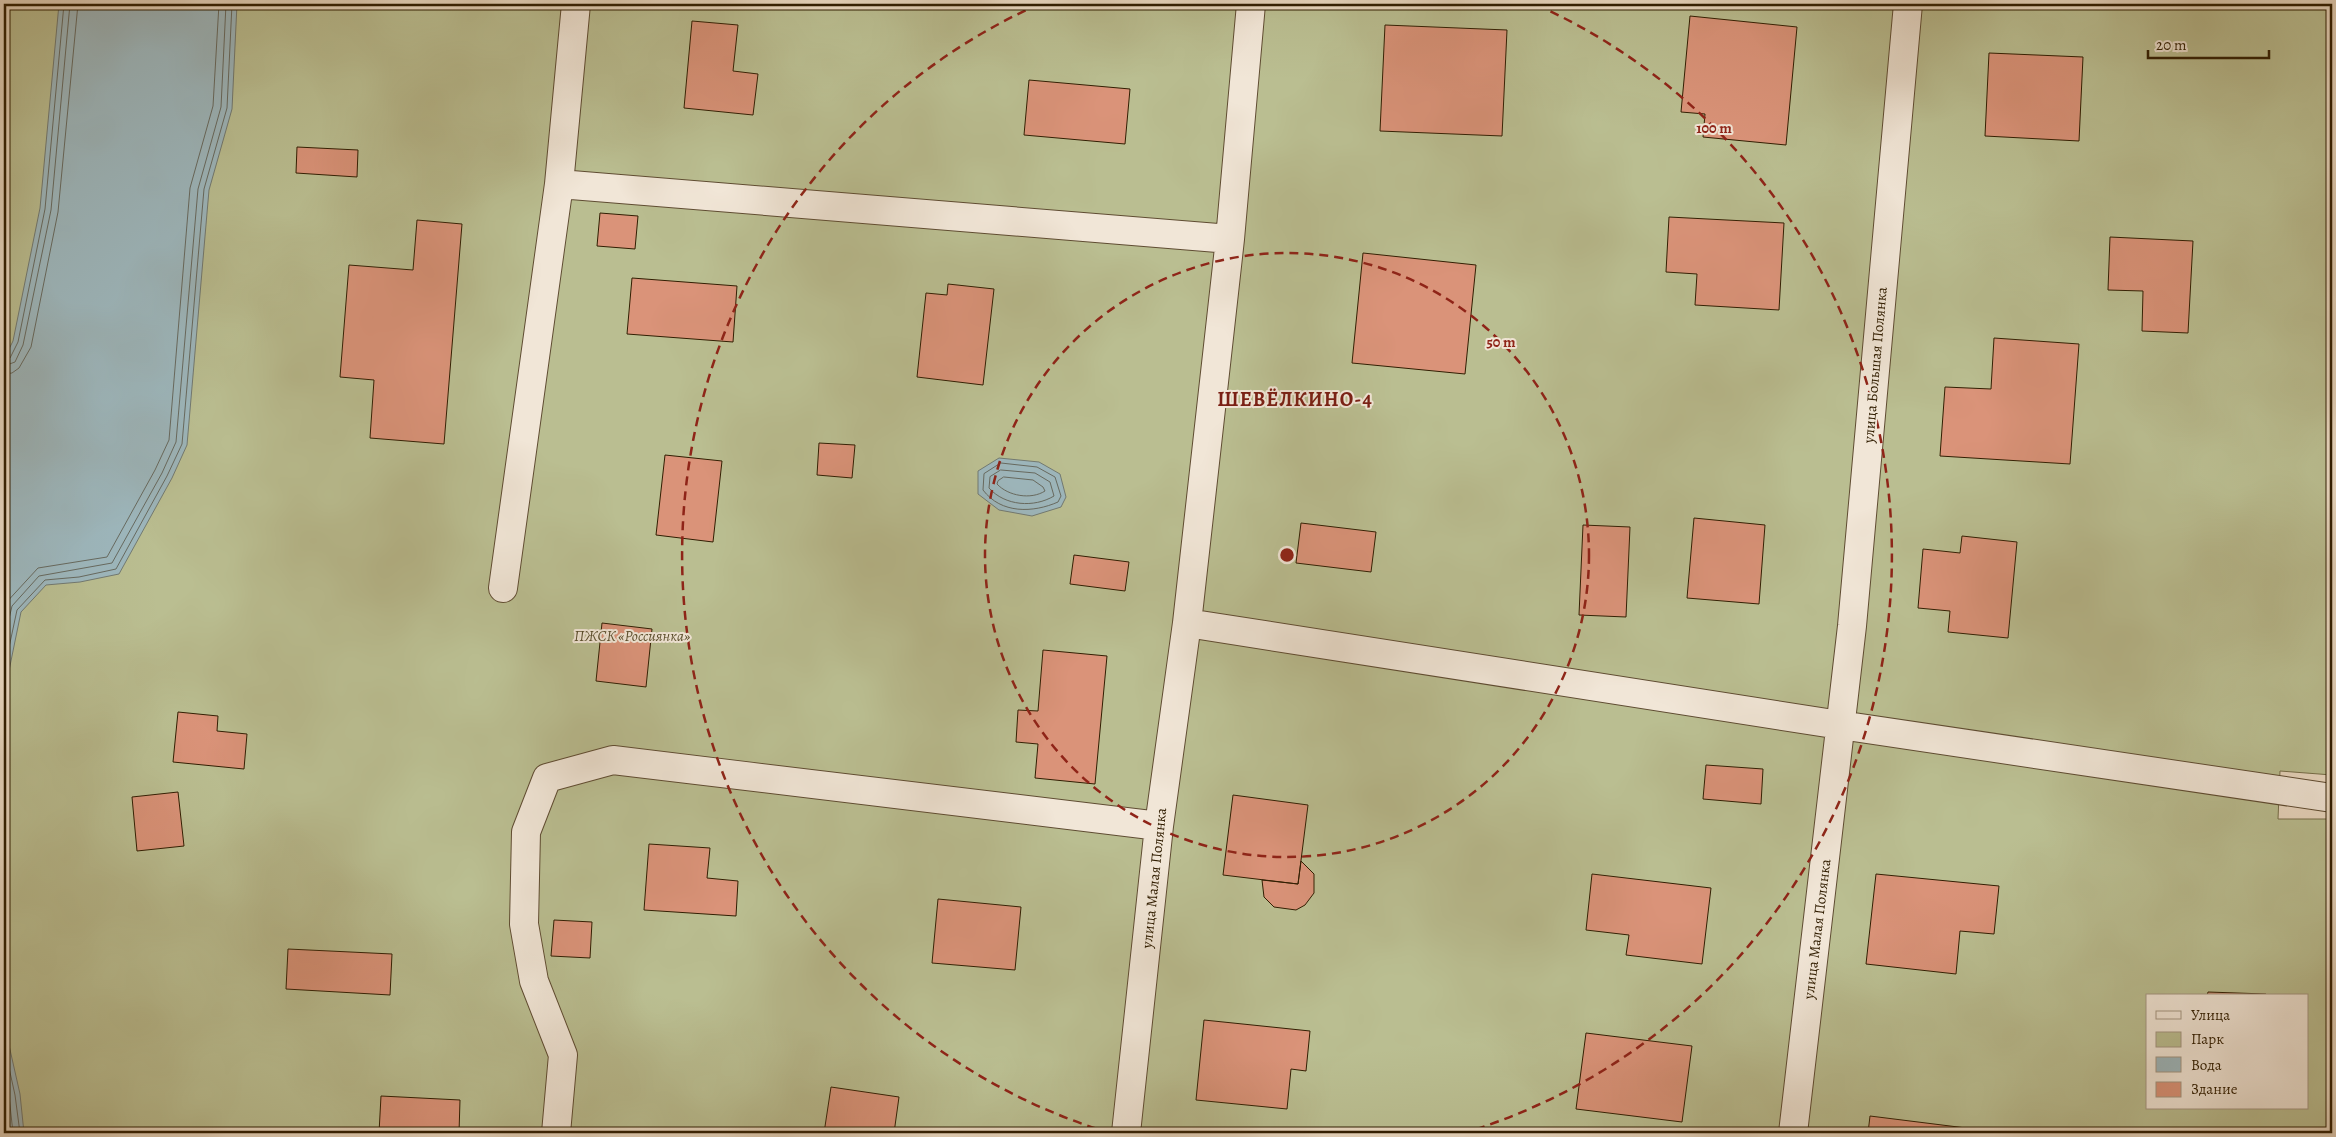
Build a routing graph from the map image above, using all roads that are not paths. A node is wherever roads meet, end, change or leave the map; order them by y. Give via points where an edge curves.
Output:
1 (576, 4) edge
2 (1251, 4) edge
3 (1908, 4) edge
4 (559, 184) junction
5 (1230, 240) junction
6 (503, 588) dead end
7 (1187, 623) junction
8 (1840, 725) junction
9 (2332, 798) edge
10 (1159, 826) junction
11 (556, 1133) edge
12 (1126, 1133) edge
13 (1793, 1133) edge

1 - 4 street
2 - 5 street, улица Малая Полянка
3 - 8 street, улица Большая Полянка via 1852,626
4 - 5 street
4 - 6 street
5 - 7 street, улица Малая Полянка
7 - 8 street
7 - 10 street, улица Малая Полянка
8 - 9 street
8 - 13 street, улица Малая Полянка
10 - 11 street via 612,760 547,778 526,832 524,924 534,982 563,1055
10 - 12 street, улица Малая Полянка

